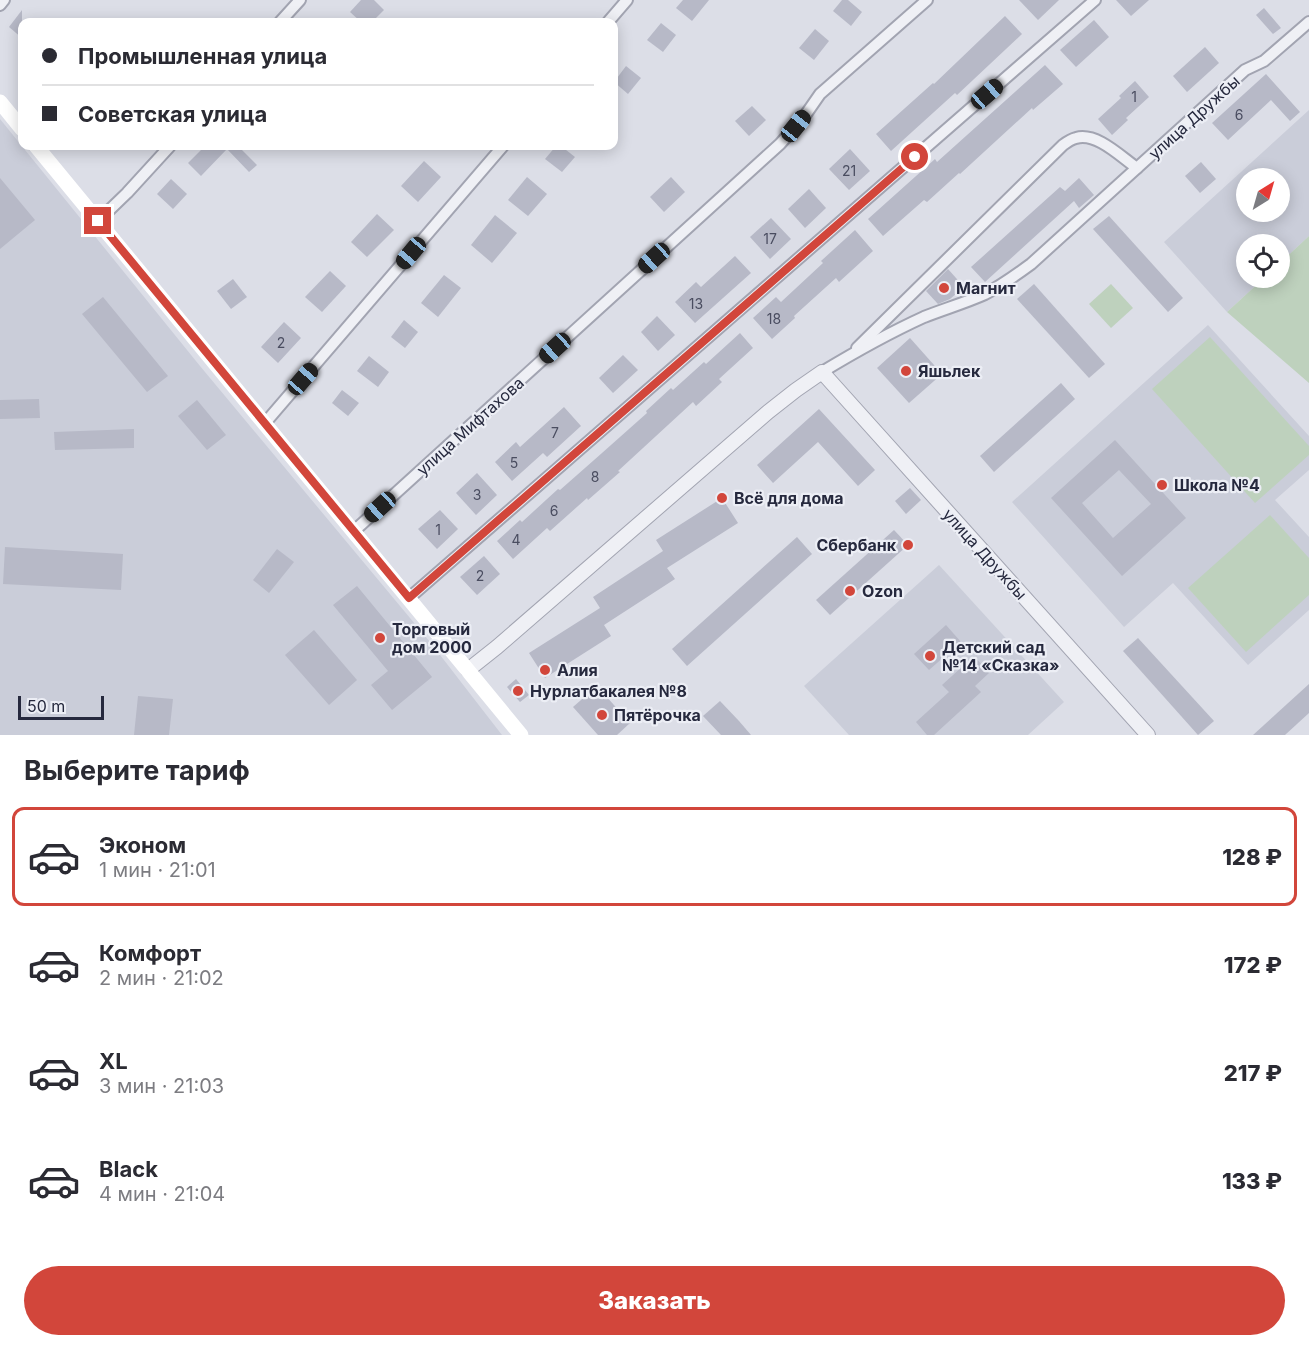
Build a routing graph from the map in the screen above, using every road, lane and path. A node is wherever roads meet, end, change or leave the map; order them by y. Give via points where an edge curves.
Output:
1 (4, 0) edge
2 (300, 0) edge
3 (627, 0) edge
4 (927, 0) edge
5 (1095, 0) edge
6 (0, 5) edge
7 (284, 18) edge
8 (611, 18) edge
9 (1309, 22) edge
10 (0, 102) edge
11 (18, 124) edge
12 (39, 150) edge
13 (166, 150) edge
14 (500, 150) edge
15 (1137, 168) junction
16 (98, 221) junction
17 (848, 356) junction
18 (822, 372) junction
19 (265, 423) junction
20 (354, 531) junction
21 (409, 598) junction
22 (468, 670) junction
23 (521, 735) edge
24 (1148, 735) edge

1 - 6 street
2 - 7 street
3 - 8 street
4 - 20 street, улица Мифтахова via 820,94 780,144
5 - 21 street
9 - 15 street, улица Дружбы via 1263,61 1245,70
10 - 11 main road
12 - 16 main road
13 - 16 street
14 - 19 street
15 - 17 street, улица Дружбы via 1005,283 900,328
15 - 17 street, улица Дружбы via 1094,138 1075,138 1063,145
16 - 19 main road
17 - 18 street, улица Дружбы
18 - 22 street, улица Дружбы via 768,412
18 - 24 street, улица Дружбы
19 - 20 main road
20 - 21 main road
21 - 22 main road
22 - 23 main road

